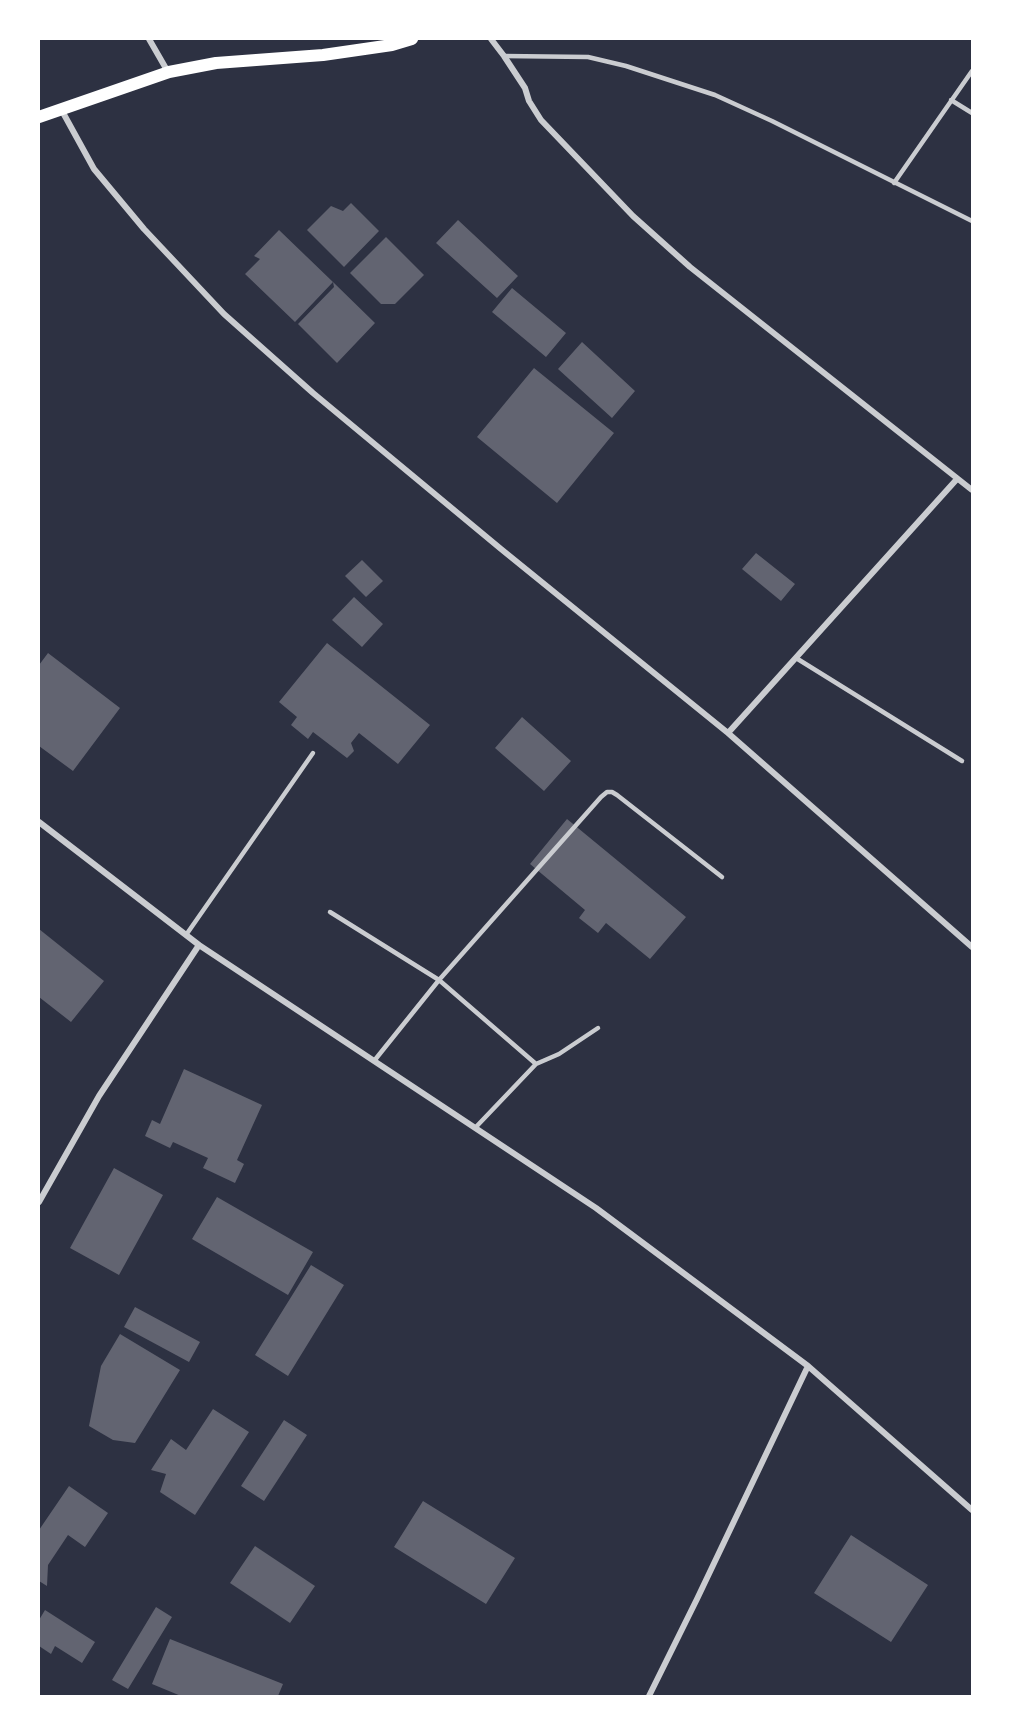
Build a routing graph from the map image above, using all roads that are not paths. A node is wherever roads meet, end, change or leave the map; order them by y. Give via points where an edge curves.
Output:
1 (149, 39) edge
2 (412, 39) edge
3 (491, 39) edge
4 (504, 56) junction
5 (972, 71) edge
6 (169, 72) junction
7 (951, 100) junction
8 (61, 109) junction
9 (972, 113) edge
10 (39, 117) edge
11 (894, 183) junction
12 (972, 221) edge
13 (957, 479) junction
14 (972, 490) edge
15 (796, 658) junction
16 (728, 733) junction
17 (312, 753) dead end
18 (962, 761) dead end
19 (39, 822) edge
20 (722, 877) dead end
21 (330, 912) dead end
22 (186, 935) junction
23 (199, 945) junction
24 (972, 946) edge
25 (439, 980) junction
26 (598, 1028) dead end
27 (374, 1061) junction
28 (536, 1064) junction
29 (475, 1128) junction
30 (39, 1202) edge
31 (808, 1366) junction
32 (972, 1510) edge
33 (649, 1696) edge

1 - 6 street
2 - 6 main road via 323,55 216,63
3 - 4 street
4 - 11 lane via 588,57 637,69 725,99
4 - 13 street via 541,120 633,216 690,267
5 - 7 lane
6 - 8 main road
7 - 9 lane
7 - 11 lane
8 - 10 main road
8 - 16 street via 94,169 224,314 501,549
11 - 12 lane
13 - 14 street
13 - 15 street
15 - 16 street
15 - 18 lane
16 - 24 street
17 - 22 lane
19 - 22 street
20 - 25 lane via 618,795 607,792
21 - 25 lane
22 - 23 street
23 - 27 street
23 - 30 street via 99,1096
25 - 27 lane
25 - 28 lane
26 - 28 lane
27 - 29 street
28 - 29 lane
29 - 31 street via 596,1208
31 - 32 street
31 - 33 street

